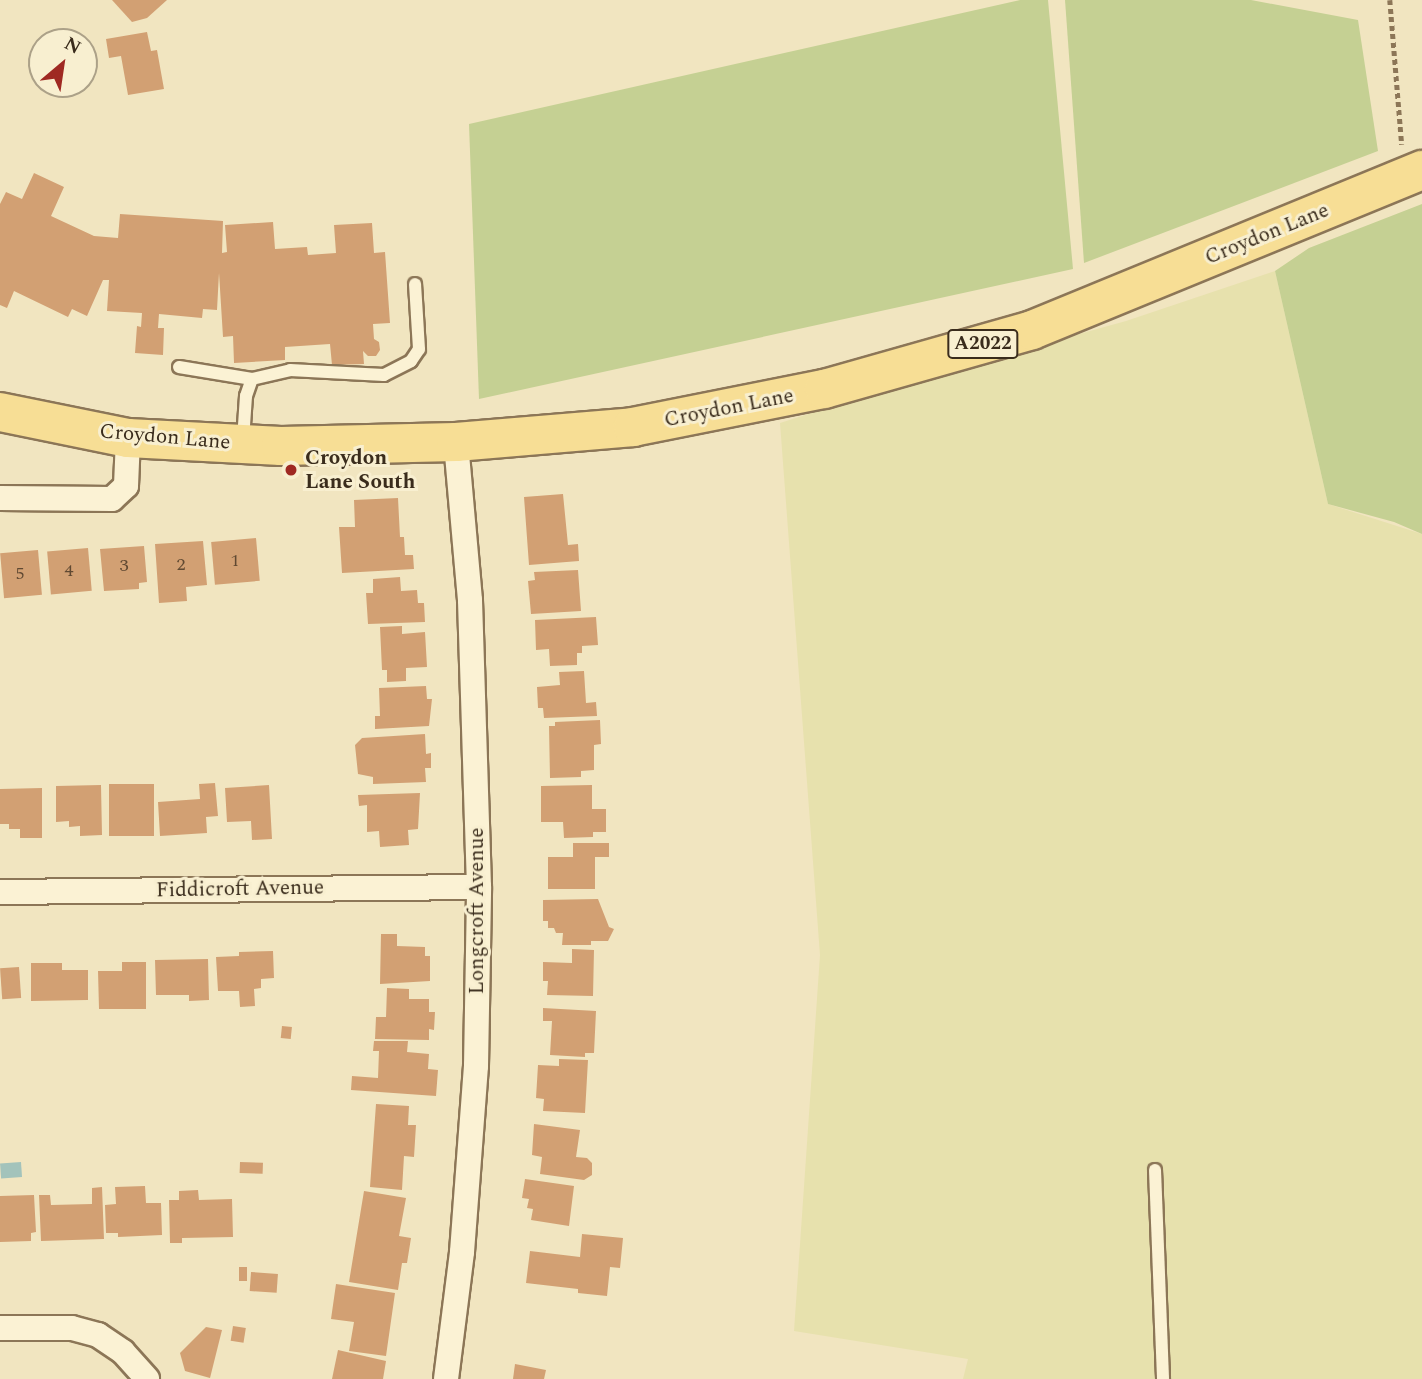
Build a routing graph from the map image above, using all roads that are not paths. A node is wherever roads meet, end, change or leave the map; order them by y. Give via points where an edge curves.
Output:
1 (1414, 174) edge
2 (415, 284) dead end
3 (179, 367) dead end
4 (252, 379) junction
5 (0, 412) edge
6 (128, 438) junction
7 (456, 442) junction
8 (243, 444) junction
9 (0, 498) edge
10 (480, 887) junction
11 (0, 892) edge
12 (1155, 1170) dead end
13 (0, 1328) edge
14 (147, 1379) edge
15 (446, 1379) edge
16 (1163, 1379) edge

1 - 7 main road, Croydon Lane / A2022 via 1032,330 824,388 633,427
2 - 4 lane via 419,349 398,369 384,375 290,370
3 - 4 lane
4 - 8 lane via 246,396
5 - 6 main road, Croydon Lane / A2022
6 - 8 main road, Croydon Lane / A2022
6 - 9 street via 126,486 112,499
7 - 8 main road, Croydon Lane / A2022
7 - 10 street, Longcroft Avenue via 470,600
10 - 11 street, Fiddicroft Avenue
10 - 15 street, Longcroft Avenue via 476,1066 463,1252
12 - 16 lane
13 - 14 street via 72,1328 98,1335 123,1352

